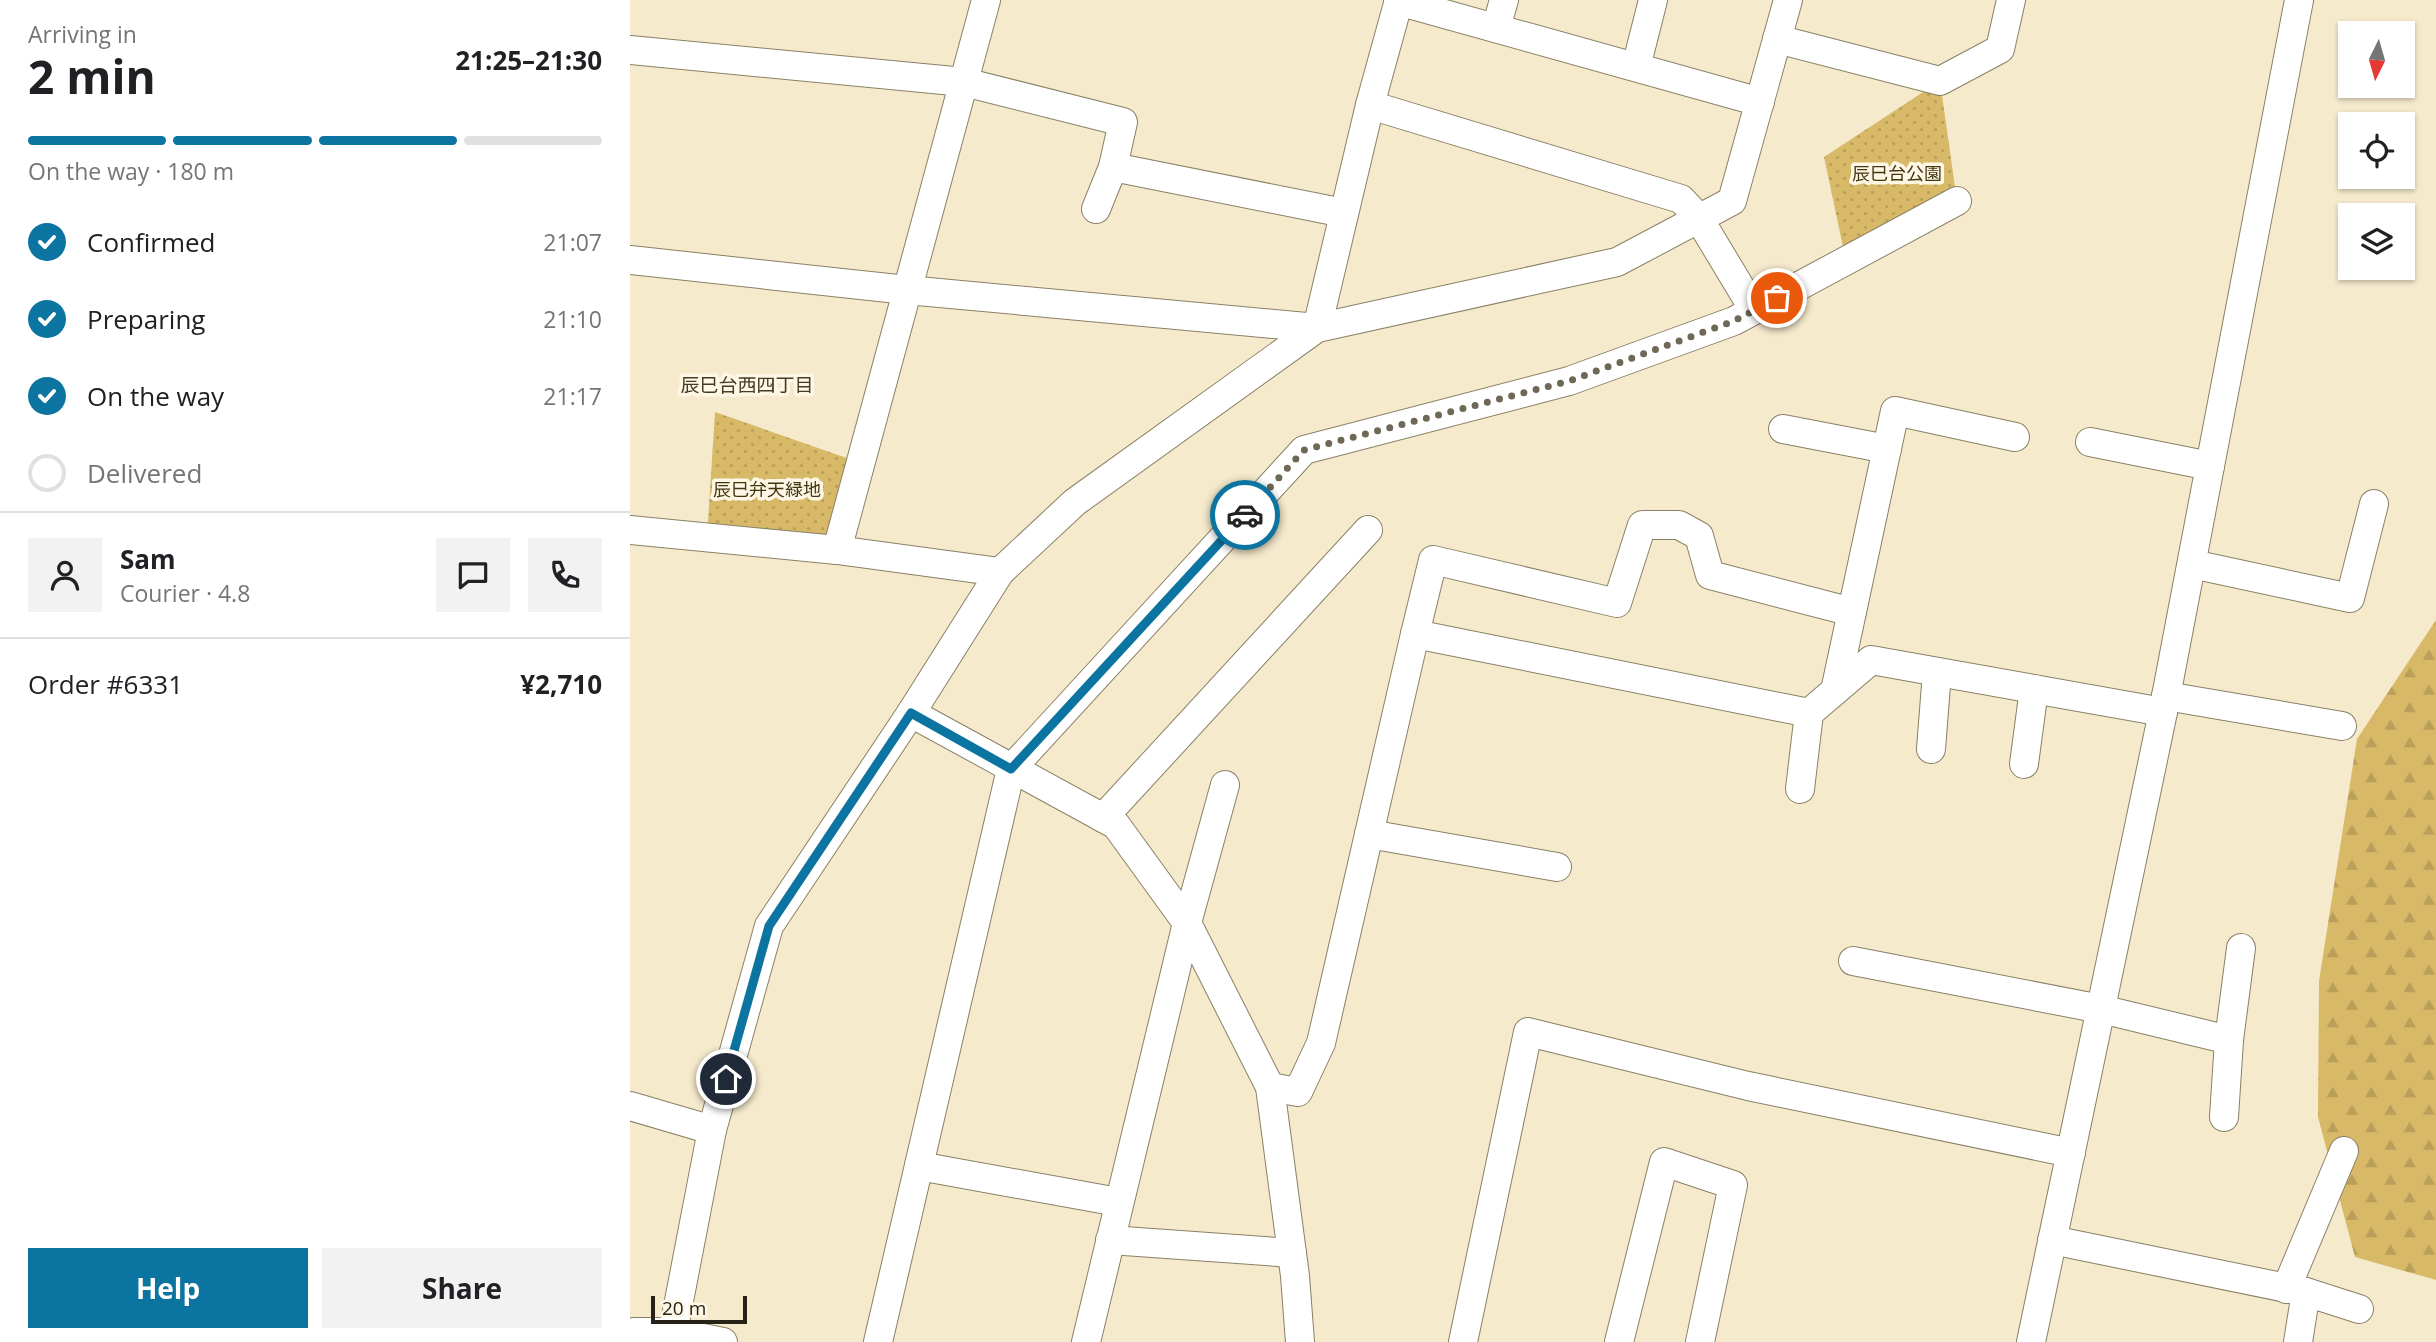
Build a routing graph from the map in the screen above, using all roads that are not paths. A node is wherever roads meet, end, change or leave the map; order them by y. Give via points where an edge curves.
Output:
1 (986, 0) edge
2 (1504, 0) edge
3 (1653, 0) edge
4 (1788, 0) edge
5 (2011, 0) edge
6 (2299, 0) edge
7 (1398, 1) edge
8 (1496, 28) junction
9 (1777, 39) junction
10 (630, 50) edge
11 (1636, 67) junction
12 (964, 82) junction
13 (1760, 102) junction
14 (1370, 106) junction
15 (1113, 167) junction
16 (1957, 201) dead end
17 (1096, 209) dead end
18 (1344, 213) junction
19 (1698, 218) junction
20 (630, 260) edge
21 (907, 290) junction
22 (1754, 310) junction
23 (1317, 328) junction
24 (1783, 429) dead end
25 (2015, 437) dead end
26 (2090, 442) dead end
27 (1886, 449) junction
28 (2210, 466) junction
29 (2374, 504) dead end
30 (630, 530) edge
31 (1368, 530) dead end
32 (837, 550) junction
33 (2192, 564) junction
34 (1000, 572) junction
35 (1852, 612) junction
36 (1415, 634) junction
37 (1937, 672) junction
38 (2034, 689) junction
39 (1835, 691) junction
40 (2165, 704) junction
41 (911, 713) junction
42 (1809, 713) junction
43 (2342, 726) dead end
44 (1931, 749) dead end
45 (2024, 764) dead end
46 (1011, 769) junction
47 (1225, 785) dead end
48 (1800, 789) dead end
49 (1103, 818) junction
50 (1369, 834) junction
51 (1557, 867) dead end
52 (1187, 923) junction
53 (2241, 948) dead end
54 (1853, 961) dead end
55 (2101, 1009) junction
56 (2229, 1040) junction
57 (1270, 1087) junction
58 (630, 1106) edge
59 (2224, 1117) dead end
60 (712, 1129) junction
61 (2344, 1150) dead end
62 (2071, 1153) junction
63 (919, 1166) junction
64 (1118, 1202) junction
65 (1110, 1240) junction
66 (2052, 1240) junction
67 (1292, 1253) junction
68 (2296, 1291) junction
69 (2359, 1309) dead end
70 (630, 1335) edge
71 (673, 1337) edge
72 (723, 1342) edge
73 (878, 1342) edge
74 (1086, 1342) edge
75 (1300, 1342) edge
76 (1463, 1342) edge
77 (1619, 1342) edge
78 (1700, 1342) edge
79 (2031, 1342) edge
80 (2298, 1342) edge

1 - 12 street
2 - 8 street
3 - 11 street
4 - 9 street
5 - 9 street via 2000,50 1940,81
6 - 28 street
7 - 8 street
7 - 14 street
8 - 11 street
9 - 13 street
10 - 12 street
11 - 13 street
12 - 15 street via 1124,122
12 - 21 street
13 - 19 street via 1732,201
14 - 18 street
14 - 19 street via 1681,200
15 - 17 street
15 - 18 street
16 - 22 street
18 - 23 street
19 - 22 street
19 - 23 street via 1617,262
20 - 21 street
21 - 23 street
21 - 32 street
22 - 46 street via 1569,381 1304,450
23 - 34 street via 1075,502
24 - 27 street
25 - 27 street via 1895,411
26 - 28 street
27 - 35 street
28 - 33 street
29 - 33 street via 2350,598
30 - 32 street
31 - 49 street
32 - 34 street
33 - 40 street
34 - 41 street
35 - 36 street via 1710,575 1699,536 1679,525 1642,524 1617,603 1433,560
35 - 39 street
36 - 42 street
36 - 50 street
37 - 38 street
37 - 39 street via 1871,660
37 - 44 street
38 - 40 street
38 - 45 street
39 - 42 street
40 - 43 street
40 - 55 street
41 - 46 street
41 - 60 street via 769,926
42 - 48 street
46 - 49 street
46 - 63 street
47 - 52 street
49 - 52 street via 1116,825
50 - 51 street
50 - 57 street via 1321,1043 1298,1092
52 - 57 street
52 - 64 street
53 - 56 street
54 - 55 street
55 - 56 street
55 - 62 street
56 - 59 street
57 - 67 street
58 - 60 street
60 - 71 street
61 - 68 street
62 - 66 street
62 - 76 street via 1748,1086 1528,1032
63 - 64 street
63 - 73 street
64 - 65 street
65 - 67 street
65 - 74 street
66 - 68 street
66 - 79 street
67 - 75 street
68 - 69 street
68 - 80 street
70 - 71 street
71 - 72 street
77 - 78 street via 1664,1161 1734,1185

